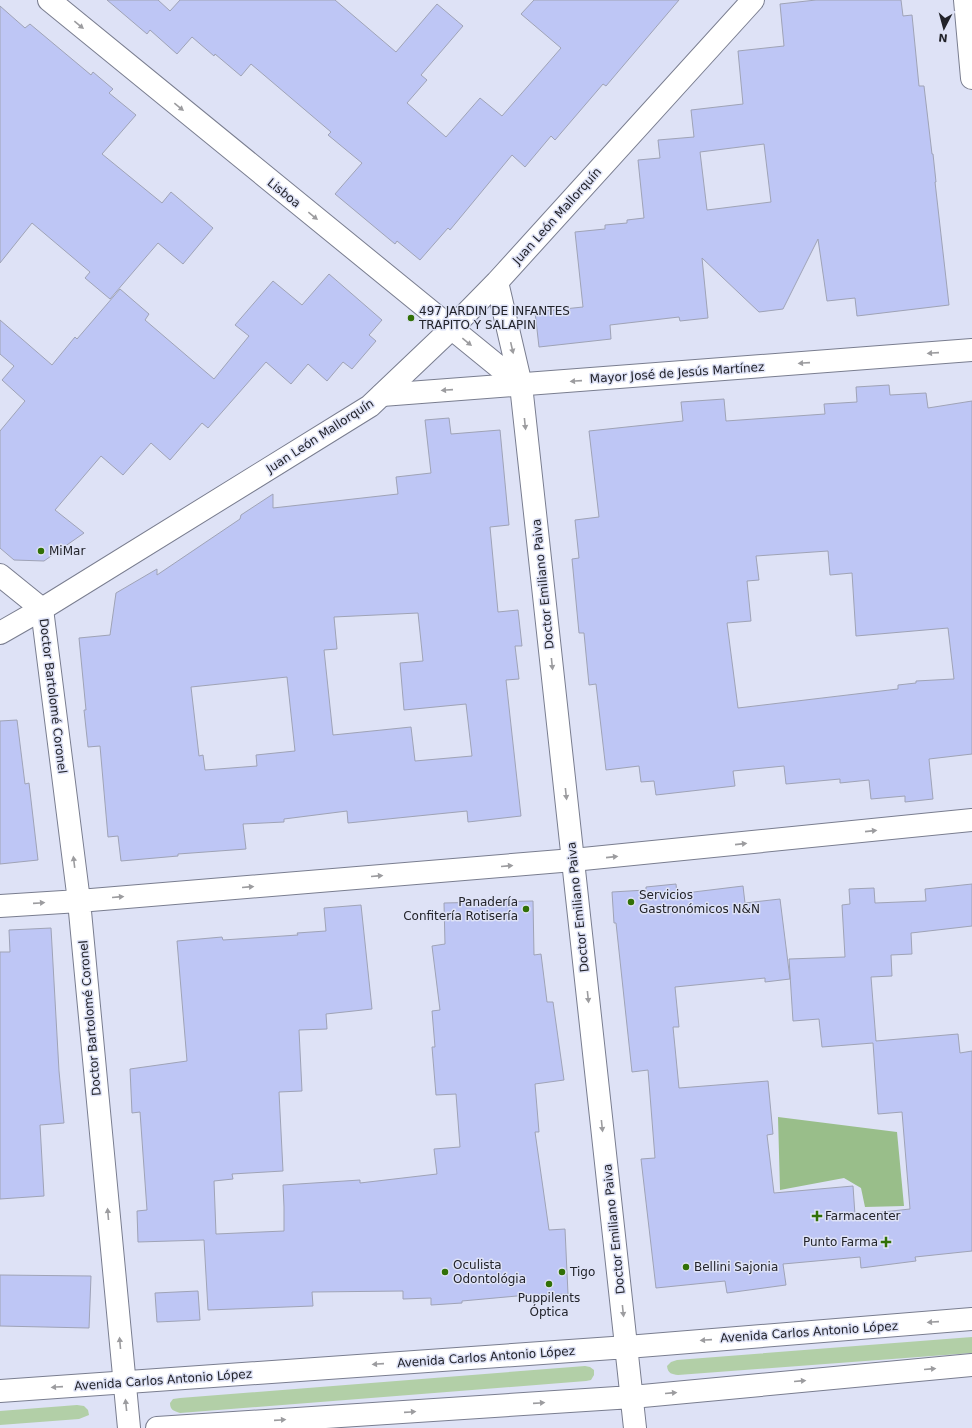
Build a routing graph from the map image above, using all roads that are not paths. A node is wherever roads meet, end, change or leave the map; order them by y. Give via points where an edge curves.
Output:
1 (49, 0) edge
2 (753, 0) edge
3 (965, 0) edge
4 (972, 78) edge
5 (497, 282) junction
6 (451, 329) junction
7 (972, 350) edge
8 (521, 385) junction
9 (382, 395) junction
10 (0, 575) edge
11 (42, 609) junction
12 (0, 633) edge
13 (972, 820) edge
14 (573, 860) junction
15 (79, 901) junction
16 (0, 906) edge
17 (972, 1319) edge
18 (627, 1347) junction
19 (972, 1365) edge
20 (124, 1382) junction
21 (0, 1391) edge
22 (632, 1397) junction
23 (129, 1428) edge
24 (157, 1428) edge
25 (635, 1428) edge

1 -> 6 street, Lisboa
2 - 5 street, Juan León Mallorquín
3 - 4 street
5 - 6 street, Juan León Mallorquín
5 -> 8 street, Doctor Emiliano Paiva
6 -> 8 street, Lisboa
6 - 9 street, Juan León Mallorquín
7 -> 8 street, Mayor José de Jesús Martínez
8 -> 9 street, Mayor José de Jesús Martínez
8 -> 14 street, Doctor Emiliano Paiva
9 - 11 street, Juan León Mallorquín via 370,406
10 - 11 street
11 - 12 street, Juan León Mallorquín
15 -> 11 street, Doctor Bartolomé Coronel
14 -> 13 street
15 -> 14 street
14 -> 18 street, Doctor Emiliano Paiva
16 -> 15 street
20 -> 15 street, Doctor Bartolomé Coronel
17 -> 18 street, Avenida Carlos Antonio López
18 -> 20 street, Avenida Carlos Antonio López
18 - 22 street, Doctor Emiliano Paiva
22 -> 19 street
20 -> 21 street, Avenida Carlos Antonio López
23 -> 20 street, Doctor Bartolomé Coronel
24 -> 22 street
22 - 25 street, Doctor Emiliano Paiva

